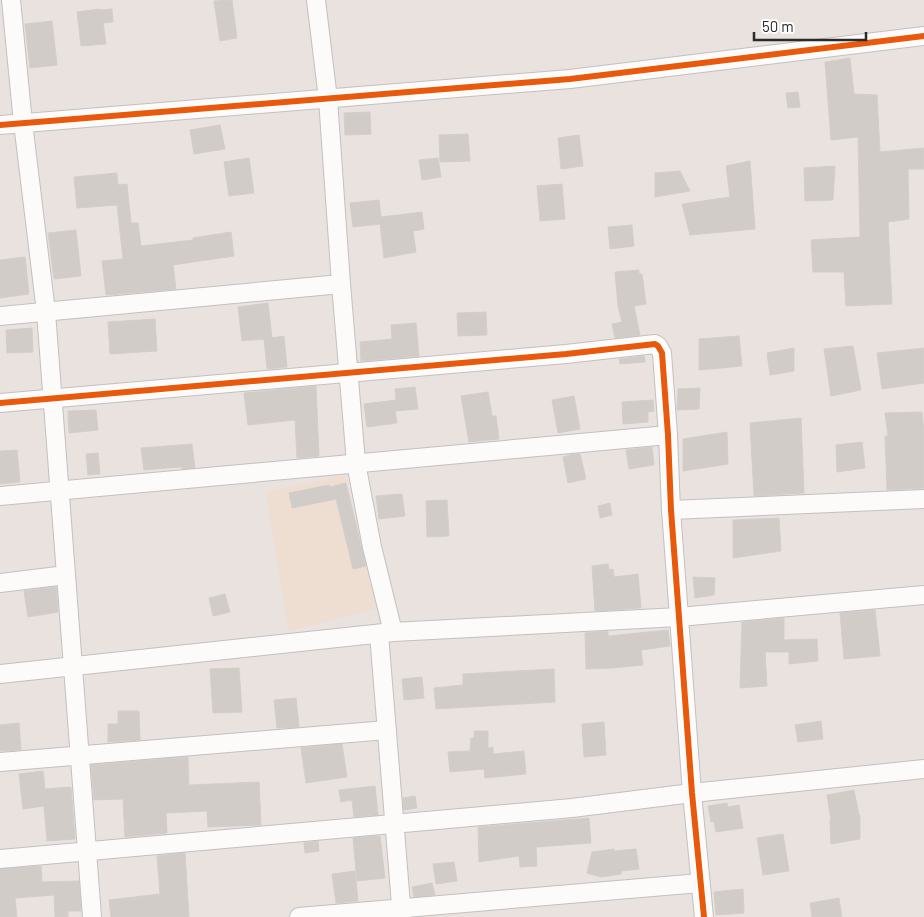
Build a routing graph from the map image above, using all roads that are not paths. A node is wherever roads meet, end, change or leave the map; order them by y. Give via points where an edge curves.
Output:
1 (10, 0) edge
2 (316, 0) edge
3 (924, 36) edge
4 (328, 99) junction
5 (22, 123) junction
6 (0, 125) edge
7 (341, 284) junction
8 (46, 312) junction
9 (0, 316) edge
10 (348, 372) junction
11 (52, 398) junction
12 (0, 403) edge
13 (668, 435) junction
14 (356, 463) junction
15 (59, 490) junction
16 (0, 496) edge
17 (924, 499) edge
18 (671, 510) junction
19 (66, 575) junction
20 (0, 583) edge
21 (924, 595) edge
22 (679, 617) junction
23 (386, 633) junction
24 (72, 667) junction
25 (0, 674) edge
26 (387, 730) junction
27 (79, 754) junction
28 (0, 762) edge
29 (924, 769) edge
30 (692, 793) junction
31 (394, 824) junction
32 (86, 851) junction
33 (0, 859) edge
34 (700, 884) junction
35 (402, 913) edge
36 (92, 917) edge
37 (299, 917) edge
38 (704, 917) edge

1 - 5 street
2 - 4 street
3 - 4 street via 570,79
4 - 5 street
4 - 7 street
5 - 6 street
5 - 8 street
7 - 8 street
7 - 10 street
8 - 9 street
8 - 11 street
10 - 11 street
10 - 13 street via 655,344 662,353
10 - 14 street
11 - 12 street
11 - 15 street
13 - 14 street
13 - 18 street
14 - 15 street
14 - 23 street
15 - 16 street
15 - 19 street
17 - 18 street
18 - 22 street
19 - 20 street
19 - 24 street
21 - 22 street
22 - 23 street
22 - 30 street
23 - 24 street
23 - 26 street
24 - 25 street
24 - 27 street
26 - 27 street
26 - 31 street
27 - 28 street
27 - 32 street
29 - 30 street
30 - 31 street via 572,808
30 - 34 street
31 - 32 street
31 - 35 street
32 - 33 street
32 - 36 street
34 - 35 street
34 - 38 street
35 - 37 street

